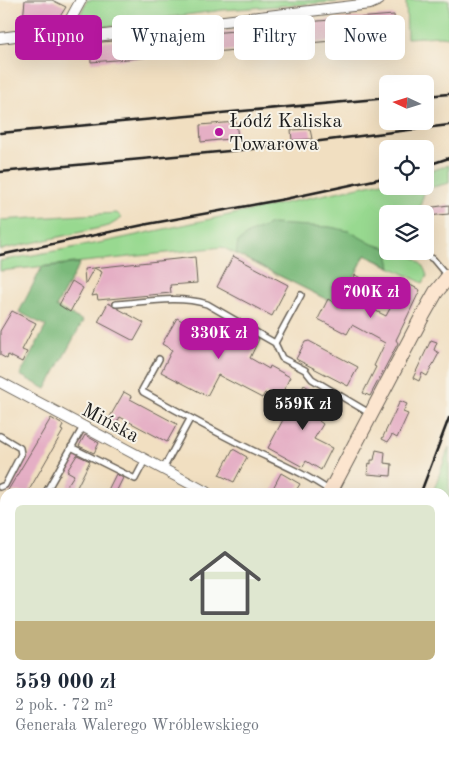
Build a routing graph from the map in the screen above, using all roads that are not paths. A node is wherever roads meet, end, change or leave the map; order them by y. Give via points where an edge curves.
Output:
1 (81, 0) edge
2 (379, 0) edge
3 (73, 15) edge
4 (102, 35) edge
5 (15, 36) edge
6 (0, 38) edge
7 (434, 259) edge
8 (448, 277) edge
9 (301, 296) dead end
10 (116, 304) dead end
11 (275, 343) junction
12 (159, 359) dead end
13 (0, 382) edge
14 (372, 414) junction
15 (190, 419) junction
16 (83, 427) junction
17 (0, 436) edge
18 (71, 447) junction
19 (145, 460) junction
20 (163, 470) junction
21 (0, 487) edge
22 (48, 488) edge
23 (198, 488) edge
24 (323, 488) edge
25 (332, 488) edge

1 - 3 street
2 - 4 street via 370,4
5 - 6 street
7 - 8 lane
8 - 14 street via 423,315
9 - 11 lane
10 - 11 lane via 172,299 197,301
11 - 14 lane via 282,358
12 - 15 lane via 143,392
13 - 16 street, Mińska
14 - 25 street
15 - 20 lane
15 - 24 lane via 281,462
16 - 18 lane
16 - 19 street, Mińska
17 - 21 lane via 20,448 21,454 5,485
18 - 19 lane via 135,479
18 - 22 lane
19 - 20 street, Mińska
20 - 23 street, Mińska

